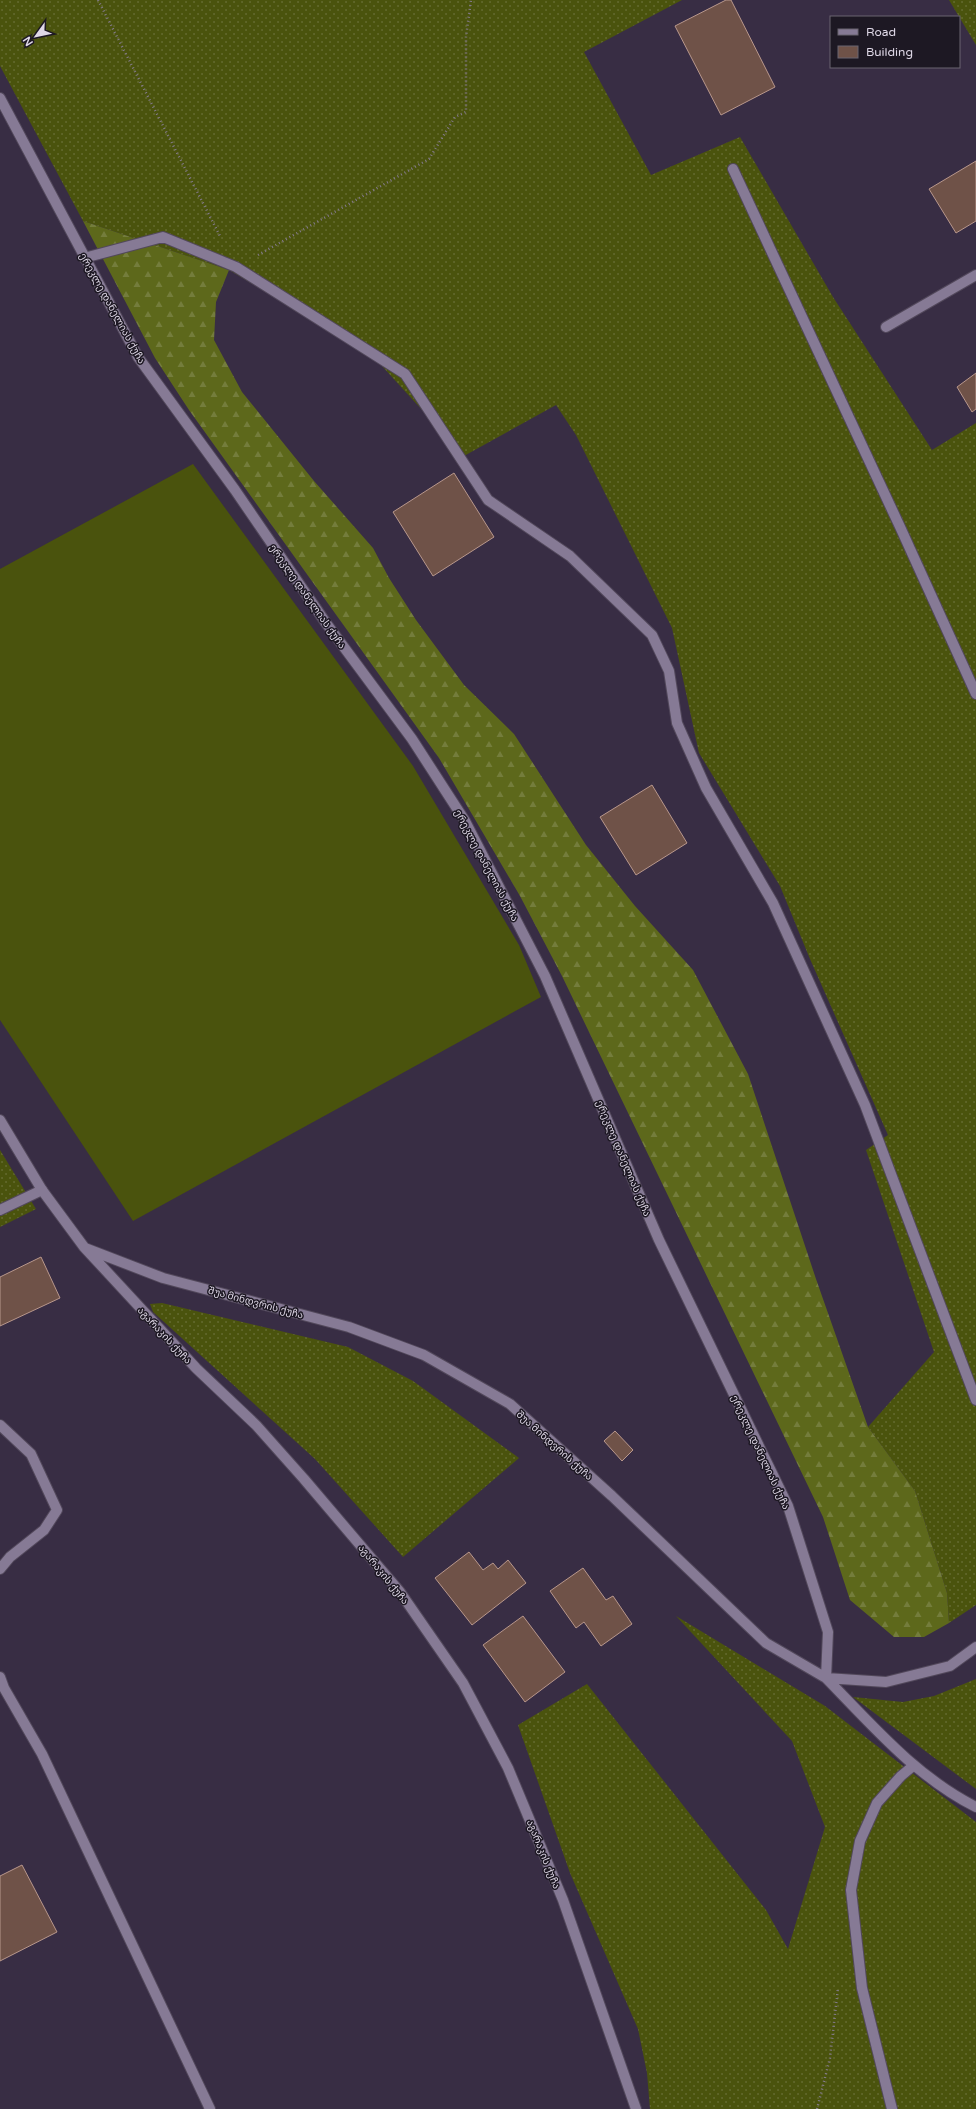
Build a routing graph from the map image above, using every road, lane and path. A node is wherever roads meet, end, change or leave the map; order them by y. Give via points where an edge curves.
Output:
1 (98, 0) edge
2 (471, 0) edge
3 (0, 98) edge
4 (733, 169) dead end
5 (84, 258) junction
6 (236, 267) junction
7 (976, 275) edge
8 (886, 327) dead end
9 (976, 694) edge
10 (0, 1120) edge
11 (42, 1190) junction
12 (0, 1210) edge
13 (84, 1247) junction
14 (976, 1400) edge
15 (0, 1425) edge
16 (0, 1569) edge
17 (976, 1647) edge
18 (0, 1677) edge
19 (826, 1678) junction
20 (913, 1766) junction
21 (976, 1807) edge
22 (839, 1982) dead end
23 (210, 2109) edge
24 (636, 2109) edge
25 (817, 2109) edge
26 (892, 2109) edge

1 - 6 path
2 - 6 path via 466,36 466,112 454,117 429,159
3 - 5 street, ერეკლე დანელიას ქუჩა
4 - 9 street via 902,529
5 - 6 street via 162,237
5 - 19 street, ერეკლე დანელიას ქუჩა via 138,357 235,490 326,623 412,739 465,821 545,976 659,1240 788,1506 828,1632
6 - 14 street via 405,374 488,500 570,556 652,635 669,671 677,722 706,788 773,903 865,1105
7 - 8 street
10 - 11 street, აგარაკის ქუჩა
11 - 12 street
11 - 13 street, აგარაკის ქუჩა
13 - 19 street, შუა მინდვრის ქუჩა via 163,1278 349,1327 424,1355 510,1404 612,1496 766,1643
13 - 24 street, აგარაკის ქუჩა via 196,1368 256,1425 304,1479 400,1592 463,1683 508,1768 562,1900
15 - 16 street via 31,1454 57,1510 44,1530 10,1557
17 - 19 street, შუა მინდვრის ქუჩა via 950,1666 886,1682
18 - 23 street via 42,1754
19 - 20 street
20 - 21 street via 959,1799
20 - 26 street via 877,1803 860,1841 850,1890 862,1988
22 - 25 path via 830,2058

